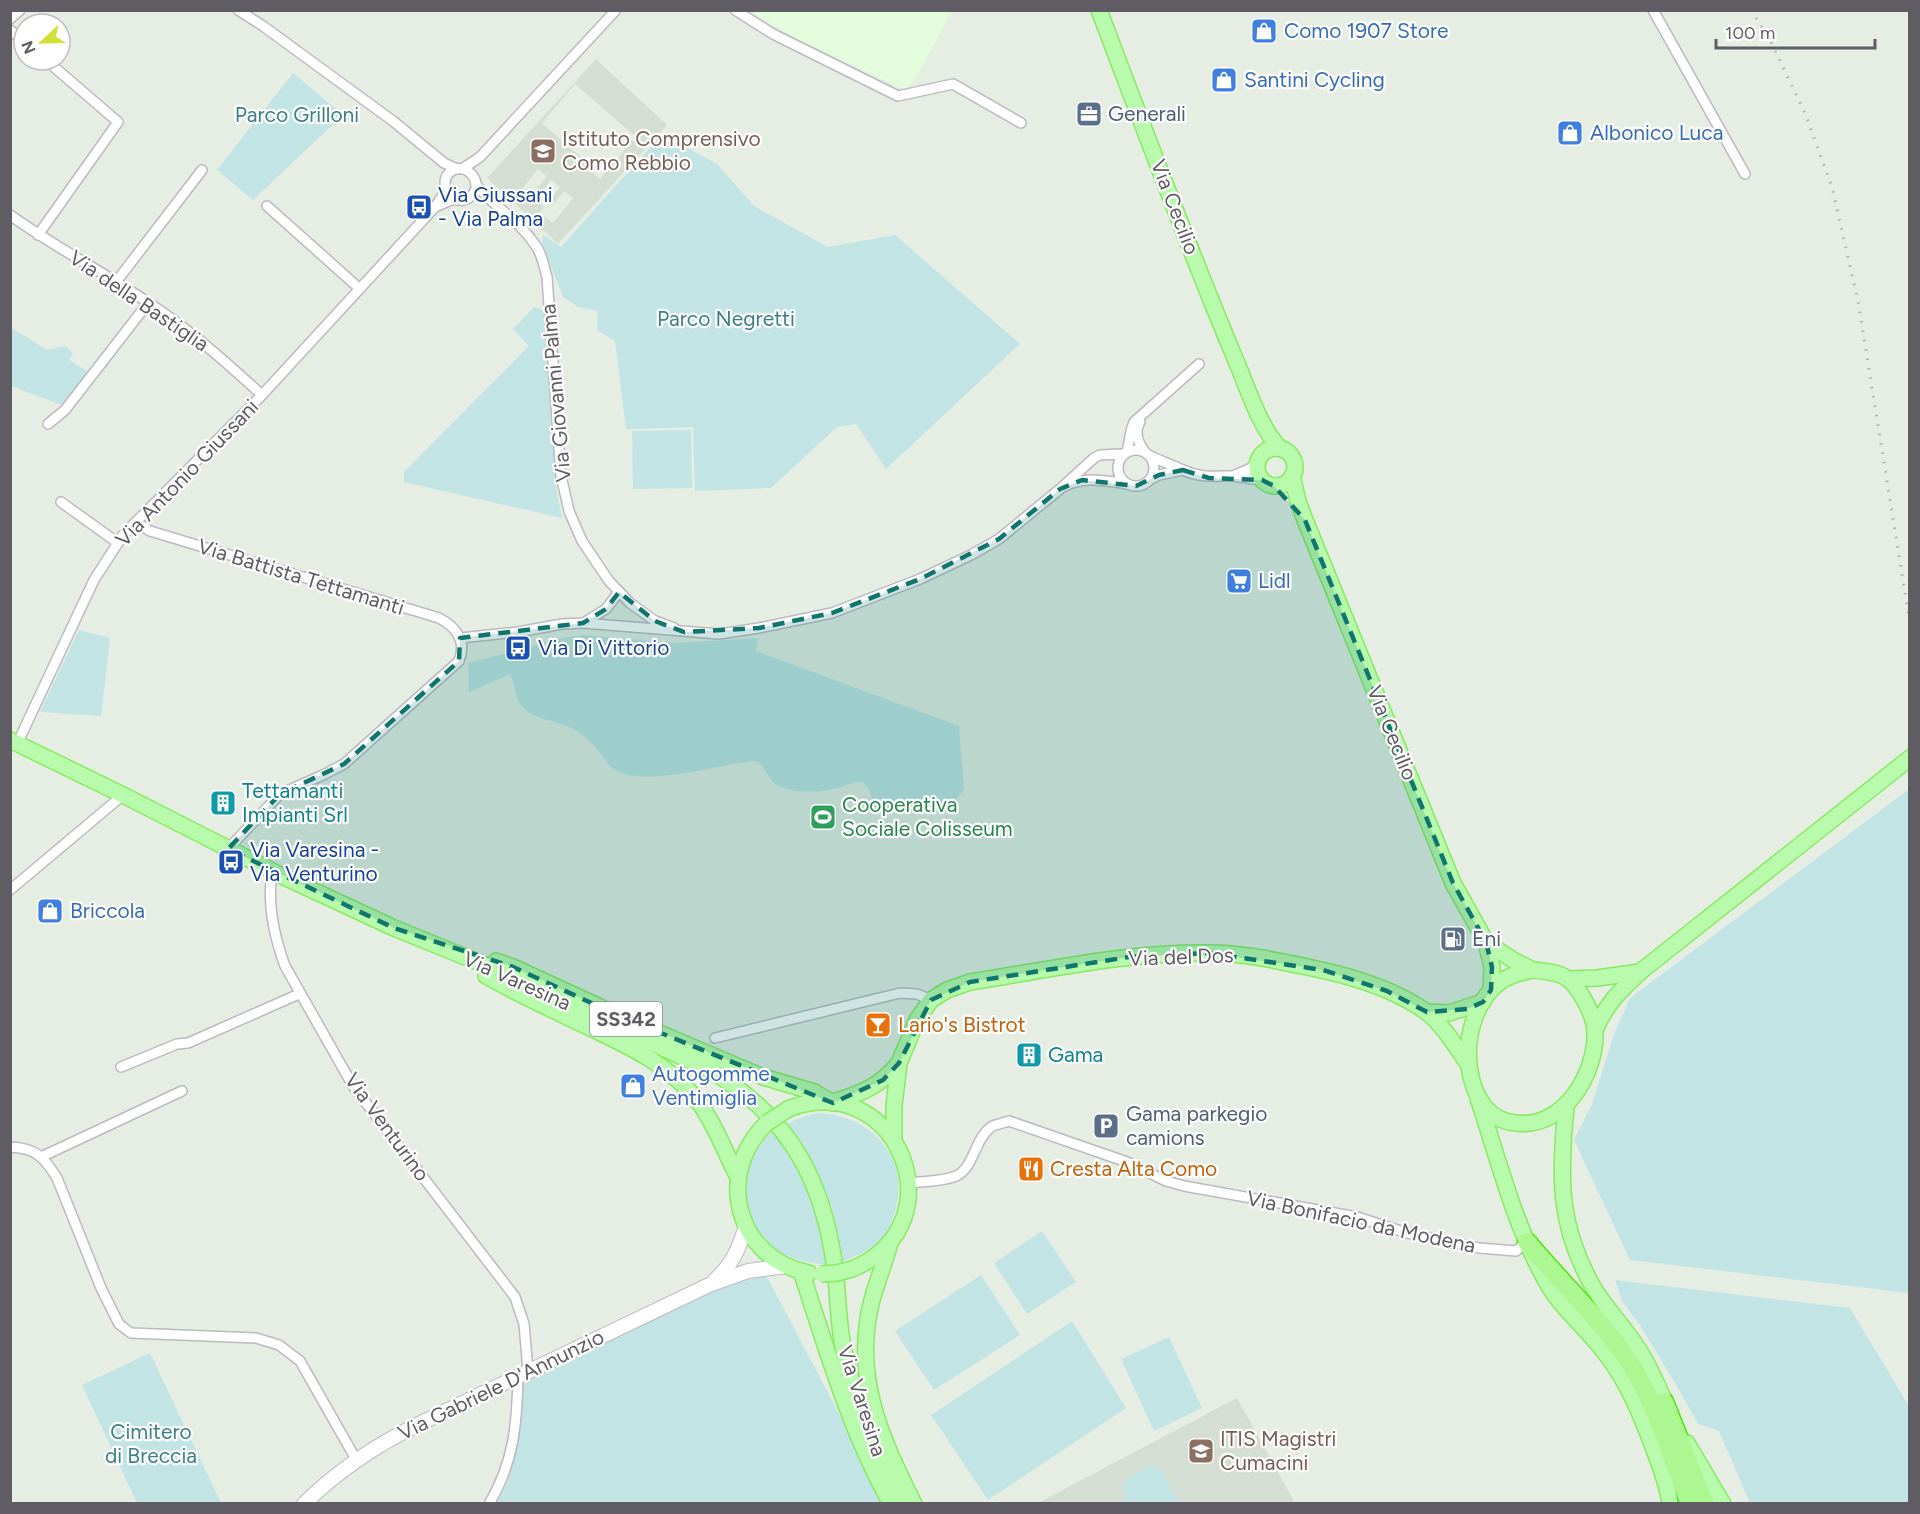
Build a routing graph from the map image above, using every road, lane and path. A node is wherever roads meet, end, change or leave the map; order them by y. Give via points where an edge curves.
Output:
1 (20, 10) edge
2 (238, 10) edge
3 (616, 10) edge
4 (735, 10) edge
5 (1099, 10) edge
6 (1653, 10) edge
7 (10, 20) edge
8 (60, 72) edge
9 (1021, 123) dead end
10 (480, 157) junction
11 (444, 163) junction
12 (460, 169) junction
13 (202, 170) dead end
14 (448, 174) junction
15 (1744, 174) dead end
16 (475, 181) junction
17 (445, 190) junction
18 (471, 197) junction
19 (454, 199) junction
20 (490, 201) junction
21 (267, 206) dead end
22 (435, 207) junction
23 (10, 215) edge
24 (39, 235) junction
25 (116, 282) junction
26 (360, 289) junction
27 (148, 303) junction
28 (1199, 364) dead end
29 (262, 394) junction
30 (1254, 402) junction
31 (1145, 412) junction
32 (48, 424) dead end
33 (1281, 449) junction
34 (1126, 453) junction
35 (1148, 454) junction
36 (1261, 457) junction
37 (1183, 471) junction
38 (1232, 476) junction
39 (1292, 476) junction
40 (1149, 480) junction
41 (1268, 483) junction
42 (1128, 484) junction
43 (1060, 489) junction
44 (61, 502) dead end
45 (1305, 520) junction
46 (136, 522) junction
47 (118, 543) junction
48 (619, 592) junction
49 (583, 623) junction
50 (684, 632) junction
51 (460, 638) junction
52 (14, 742) edge
53 (1909, 758) edge
54 (123, 795) junction
55 (228, 849) junction
56 (272, 871) junction
57 (10, 890) edge
58 (418, 938) junction
59 (1485, 942) junction
60 (1533, 970) junction
61 (1640, 972) junction
62 (1568, 979) junction
63 (299, 994) junction
64 (1487, 996) junction
65 (931, 1000) junction
66 (1427, 1012) junction
67 (1595, 1030) junction
68 (715, 1038) dead end
69 (899, 1064) junction
70 (1468, 1064) junction
71 (121, 1067) dead end
72 (182, 1091) dead end
73 (1478, 1098) junction
74 (833, 1102) junction
75 (1566, 1107) junction
76 (894, 1139) junction
77 (10, 1147) edge
78 (41, 1157) junction
79 (738, 1177) junction
80 (909, 1183) junction
81 (746, 1226) junction
82 (891, 1241) junction
83 (1527, 1242) junction
84 (786, 1266) junction
85 (801, 1271) junction
86 (709, 1285) junction
87 (523, 1374) junction
88 (1664, 1402) junction
89 (357, 1461) junction
90 (1664, 1478) junction
91 (304, 1503) edge
92 (489, 1503) edge
93 (891, 1503) edge
94 (903, 1503) edge
95 (914, 1503) edge
96 (1661, 1503) edge
97 (1670, 1503) edge
98 (1689, 1503) edge
99 (1705, 1503) edge
100 (1723, 1503) edge

1 - 7 street
2 - 11 street via 393,121
3 - 10 street
4 - 9 street via 774,34 898,96 953,84
5 - 30 main road, Via Cecilio via 1172,203
6 - 15 street
8 - 24 street via 118,122
10 - 12 street
10 - 16 street
11 - 12 street
11 - 14 street
12 - 14 street
12 - 16 street via 468,170
13 - 25 street
14 - 17 street, Via Antonio Giussani
16 - 18 street
16 - 20 street, Via Giovanni Palma
17 - 19 street
17 - 22 street, Via Antonio Giussani
18 - 19 street, Via Antonio Giussani
18 - 20 street, Via Giovanni Palma
19 - 22 street, Via Antonio Giussani
20 - 48 street, Via Giovanni Palma via 512,217 538,247 547,277 561,476 569,511 582,541
21 - 26 street
22 - 26 street, Via Antonio Giussani
23 - 24 street, Via della Bastiglia
24 - 25 street, Via della Bastiglia
25 - 27 street, Via della Bastiglia
26 - 29 street, Via Antonio Giussani
27 - 29 street, Via della Bastiglia via 206,344
27 - 32 street via 65,410
28 - 31 street
29 - 46 street, Via Antonio Giussani
30 - 33 main road, Via Cecilio
30 - 36 main road, Via Cecilio
31 - 34 street via 1134,422
31 - 35 street via 1137,434
33 - 36 main road via 1271,449
33 - 39 main road via 1294,462
34 - 35 street via 1133,449
34 - 42 street via 1118,467 1121,479
34 - 43 street via 1094,458
35 - 37 street
35 - 40 street via 1154,467
36 - 38 street via 1244,472
36 - 41 main road via 1258,471
37 - 38 street via 1209,478
37 - 40 street
38 - 41 street
39 - 41 main road via 1283,485
39 - 45 main road, Via Cecilio
40 - 42 street via 1142,485
41 - 45 main road, Via Cecilio
42 - 43 street via 1082,480
43 - 50 street via 999,539 971,555 854,606 759,628 719,634
44 - 47 street
45 - 59 main road, Via Cecilio via 1453,883
46 - 47 street, Via Antonio Giussani
46 - 51 street, Via Battista Tettamanti via 150,531 439,618 450,624
47 - 52 street, Via Antonio Giussani via 94,580
48 - 49 street via 606,609
48 - 50 street, Via Giovanni Palma via 655,621
49 - 50 street
49 - 51 street
51 - 55 street via 459,661 344,764 280,794
52 - 54 main road, Via Varesina
53 - 61 main road
54 - 55 main road, Via Varesina
54 - 57 street
55 - 56 main road, Via Varesina
56 - 58 main road, Via Varesina
56 - 63 street, Via Venturino via 270,902 278,947
58 - 74 main road, SS342 via 513,967 763,1077 814,1092
58 - 79 main road, SS342 via 516,992 639,1051 664,1068 700,1104
58 - 94 main road, Via Varesina via 708,1069 739,1089 790,1139 818,1193 826,1221 850,1376 871,1438
59 - 60 main road, Via Cecilio
59 - 64 main road, Via Cecilio via 1492,967
60 - 62 main road, Via Cecilio
60 - 64 main road via 1508,977
61 - 62 main road
61 - 67 main road via 1614,996
62 - 67 main road, Via Cecilio via 1586,1002
63 - 71 street via 188,1043
63 - 87 street, Via Venturino via 353,1086 515,1297 524,1324
64 - 66 main road via 1449,1013
64 - 70 main road, Via Cecilio via 1475,1017
65 - 66 main road, Via del Dos via 970,982 1129,957 1209,952 1268,959 1341,975 1387,991
65 - 68 street via 900,993
65 - 69 main road via 917,1020
66 - 70 main road, Via del Dos
67 - 75 main road, Via Cecilio via 1587,1071
69 - 74 main road via 877,1085
69 - 76 main road
70 - 73 main road, Via Cecilio
72 - 78 street
73 - 75 main road, Via Cecilio via 1497,1118 1522,1124 1538,1122
73 - 83 main road
74 - 76 main road via 866,1114
74 - 79 main road, bridge via 788,1109 767,1123 746,1150
75 - 88 main road via 1561,1180 1576,1254 1596,1292 1640,1351
76 - 80 main road
77 - 78 street via 36,1152
78 - 89 street via 57,1178 119,1324 131,1333 256,1338 279,1345 300,1361
79 - 81 main road via 739,1203
80 - 82 main road via 906,1211
80 - 83 street, Via Bonifacio da Modena via 963,1172 979,1139 992,1126 1009,1121 1184,1186 1357,1217 1407,1233 1479,1248 1516,1251
81 - 84 main road via 766,1252
81 - 86 main road, Via Gabriele D'Annunzio via 735,1257
82 - 85 main road, bridge via 852,1269 821,1274
82 - 95 main road via 870,1312 866,1369 868,1390 882,1435
83 - 90 main road via 1547,1283 1606,1353 1626,1385
83 - 98 highway via 1604,1328 1631,1365 1653,1408
84 - 85 main road
84 - 86 main road, Via Gabriele D'Annunzio via 748,1271
85 - 93 main road via 847,1410
86 - 87 main road, Via Gabriele D'Annunzio
87 - 89 main road, Via Gabriele D'Annunzio via 392,1437
87 - 92 street, Via Venturino via 511,1454
88 - 99 highway
88 - 100 main road
89 - 91 main road, Via Gabriele D'Annunzio
90 - 96 main road
90 - 97 main road

